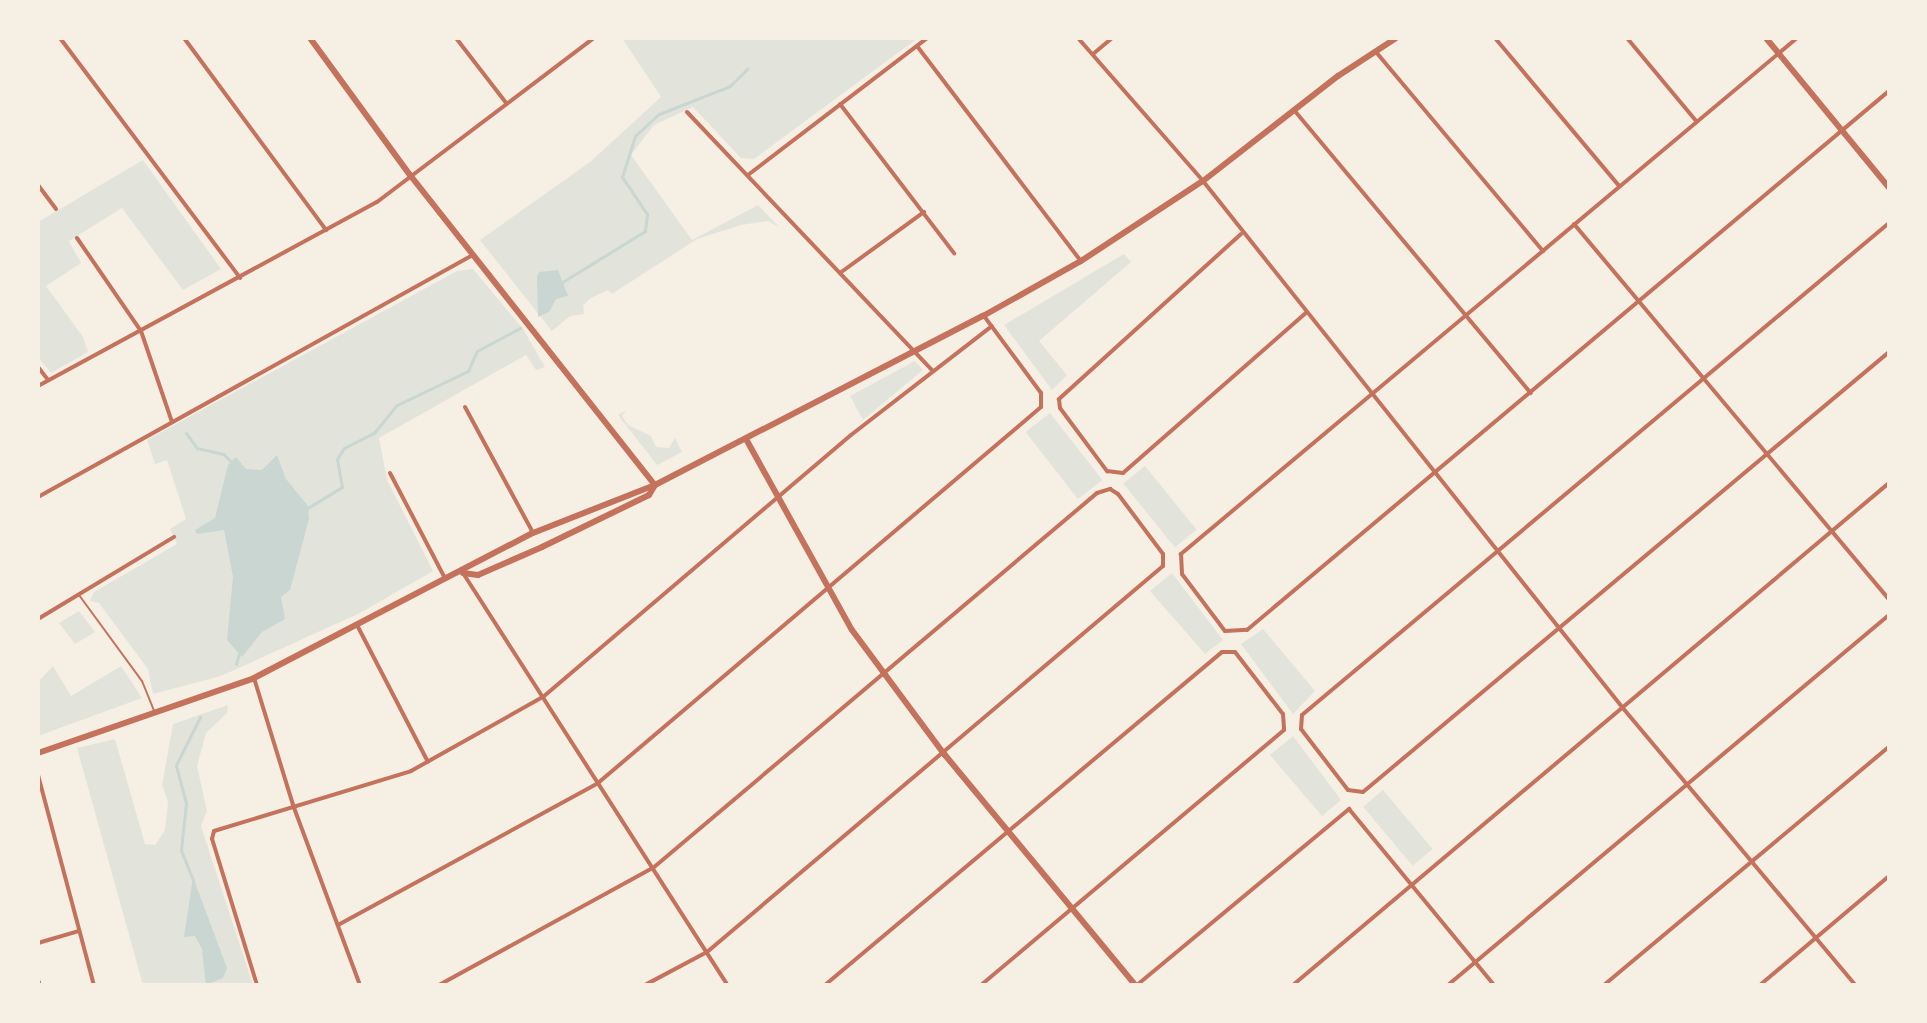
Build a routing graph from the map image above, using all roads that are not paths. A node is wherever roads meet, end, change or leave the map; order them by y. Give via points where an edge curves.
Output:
1 (60, 38) edge
2 (184, 38) edge
3 (310, 38) edge
4 (456, 38) edge
5 (594, 38) edge
6 (927, 38) edge
7 (1078, 38) edge
8 (1112, 38) edge
9 (1396, 38) edge
10 (1495, 38) edge
11 (1627, 38) edge
12 (1766, 38) edge
13 (1797, 38) edge
14 (917, 46) junction
15 (1375, 50) junction
16 (1778, 53) junction
17 (1093, 54) junction
18 (1889, 91) edge
19 (507, 104) junction
20 (840, 104) junction
21 (1294, 110) junction
22 (687, 112) dead end
23 (1697, 122) junction
24 (1842, 131) junction
25 (410, 175) junction
26 (748, 175) junction
27 (1203, 181) junction
28 (38, 185) edge
29 (1619, 186) junction
30 (1889, 188) edge
31 (56, 209) dead end
32 (924, 212) junction
33 (1889, 223) edge
34 (1574, 224) junction
35 (326, 230) junction
36 (1241, 234) junction
37 (77, 238) dead end
38 (1543, 251) junction
39 (954, 253) dead end
40 (475, 254) junction
41 (1081, 261) junction
42 (840, 273) junction
43 (240, 278) junction
44 (1639, 301) junction
45 (1307, 312) junction
46 (983, 316) junction
47 (1466, 316) junction
48 (992, 326) junction
49 (141, 331) junction
50 (913, 350) junction
51 (1889, 352) edge
52 (38, 367) edge
53 (933, 371) junction
54 (1704, 378) junction
55 (48, 380) junction
56 (38, 386) edge
57 (1531, 393) junction
58 (1374, 395) junction
59 (465, 407) dead end
60 (172, 422) junction
61 (746, 439) junction
62 (1768, 455) junction
63 (1435, 470) junction
64 (390, 473) dead end
65 (1889, 483) edge
66 (655, 485) junction
67 (38, 497) edge
68 (779, 500) junction
69 (1831, 531) junction
70 (533, 533) junction
71 (174, 537) dead end
72 (542, 547) junction
73 (1498, 549) junction
74 (463, 573) junction
75 (446, 580) junction
76 (828, 589) junction
77 (78, 594) junction
78 (1889, 599) edge
79 (1889, 615) edge
80 (38, 619) edge
81 (357, 625) junction
82 (1559, 629) junction
83 (884, 673) junction
84 (254, 678) junction
85 (543, 697) junction
86 (1622, 707) junction
87 (155, 712) junction
88 (1889, 747) edge
89 (38, 753) edge
90 (945, 755) junction
91 (428, 762) junction
92 (38, 775) edge
93 (598, 783) junction
94 (1686, 784) junction
95 (293, 805) junction
96 (1007, 832) junction
97 (1750, 864) junction
98 (653, 868) junction
99 (1889, 876) edge
100 (1413, 883) junction
101 (1072, 910) junction
102 (338, 925) junction
103 (79, 931) junction
104 (1814, 939) junction
105 (707, 952) junction
106 (38, 957) edge
107 (1475, 962) junction
108 (94, 985) edge
109 (257, 985) edge
110 (360, 985) edge
111 (439, 985) edge
112 (645, 985) edge
113 (728, 985) edge
114 (825, 985) edge
115 (981, 985) edge
116 (1136, 985) edge
117 (1293, 985) edge
118 (1448, 985) edge
119 (1494, 985) edge
120 (1604, 985) edge
121 (1760, 985) edge
122 (1855, 985) edge

1 - 43 street
2 - 35 street
3 - 25 street
4 - 19 street
5 - 19 street
6 - 14 street
7 - 17 street
8 - 17 street
9 - 15 street
10 - 29 street
11 - 23 street
12 - 16 street
13 - 16 street
14 - 20 street
14 - 41 street
15 - 21 street
15 - 38 street
16 - 23 street
16 - 24 street
17 - 27 street
18 - 24 street
19 - 25 street
20 - 26 street
20 - 32 street
21 - 27 street
21 - 47 street
22 - 26 street
23 - 29 street
24 - 30 street
24 - 44 street
25 - 35 street
25 - 40 street
26 - 42 street
27 - 36 street
27 - 41 street
28 - 31 street
29 - 34 street
32 - 39 street
32 - 42 street
33 - 54 street
34 - 38 street
34 - 44 street
35 - 43 street
36 - 45 street
36 - 45 street via 1058,402 1103,466 1114,475 1123,473
37 - 49 street
38 - 47 street
40 - 60 street
40 - 66 street
41 - 46 street
42 - 50 street
43 - 49 street
44 - 54 street
44 - 57 street
45 - 58 street
46 - 48 street
46 - 50 street
47 - 57 street
47 - 58 street
48 - 53 street
48 - 76 street via 1044,402
49 - 55 street
49 - 60 street
50 - 53 street
50 - 61 street
51 - 62 street
52 - 55 street
53 - 68 street
54 - 62 street
54 - 73 street
55 - 56 street
57 - 63 street
58 - 63 street
58 - 63 street via 1179,561 1182,574 1225,631 1247,630
59 - 70 street
60 - 67 street
61 - 66 street
61 - 68 street
62 - 69 street
62 - 82 street
63 - 73 street
64 - 75 street
65 - 69 street
66 - 70 street
66 - 72 street via 649,495
68 - 76 street
68 - 85 street
69 - 78 street
69 - 86 street
70 - 72 street
70 - 74 street
71 - 77 street
72 - 74 street via 478,575
73 - 82 street
73 - 82 street via 1302,715 1301,729 1353,793 1363,792
74 - 75 street
74 - 85 street
75 - 81 street
76 - 83 street
76 - 93 street
77 - 80 street
77 - 87 lane via 142,681
79 - 94 street
81 - 84 street
81 - 91 street
82 - 86 street
83 - 90 street
83 - 90 street via 1097,493 1110,489 1165,563
83 - 98 street
84 - 87 street
84 - 95 street
85 - 91 street
85 - 93 street
86 - 94 street
86 - 100 street
87 - 89 street
88 - 97 street
90 - 96 street
90 - 105 street
91 - 95 street via 393,779
92 - 103 street
93 - 98 street
93 - 102 street
94 - 97 street
94 - 107 street
95 - 102 street
95 - 109 street via 212,834
96 - 101 street
96 - 101 street via 1230,649 1286,722 1284,730
96 - 114 street
97 - 104 street
97 - 120 street
98 - 105 street
98 - 111 street
99 - 104 street
100 - 107 street
100 - 116 street via 1351,809 1342,811
100 - 117 street
101 - 115 street
101 - 116 street
102 - 110 street
103 - 106 street via 38,943
103 - 108 street
104 - 121 street
104 - 122 street
105 - 112 street
105 - 113 street
107 - 118 street
107 - 119 street

